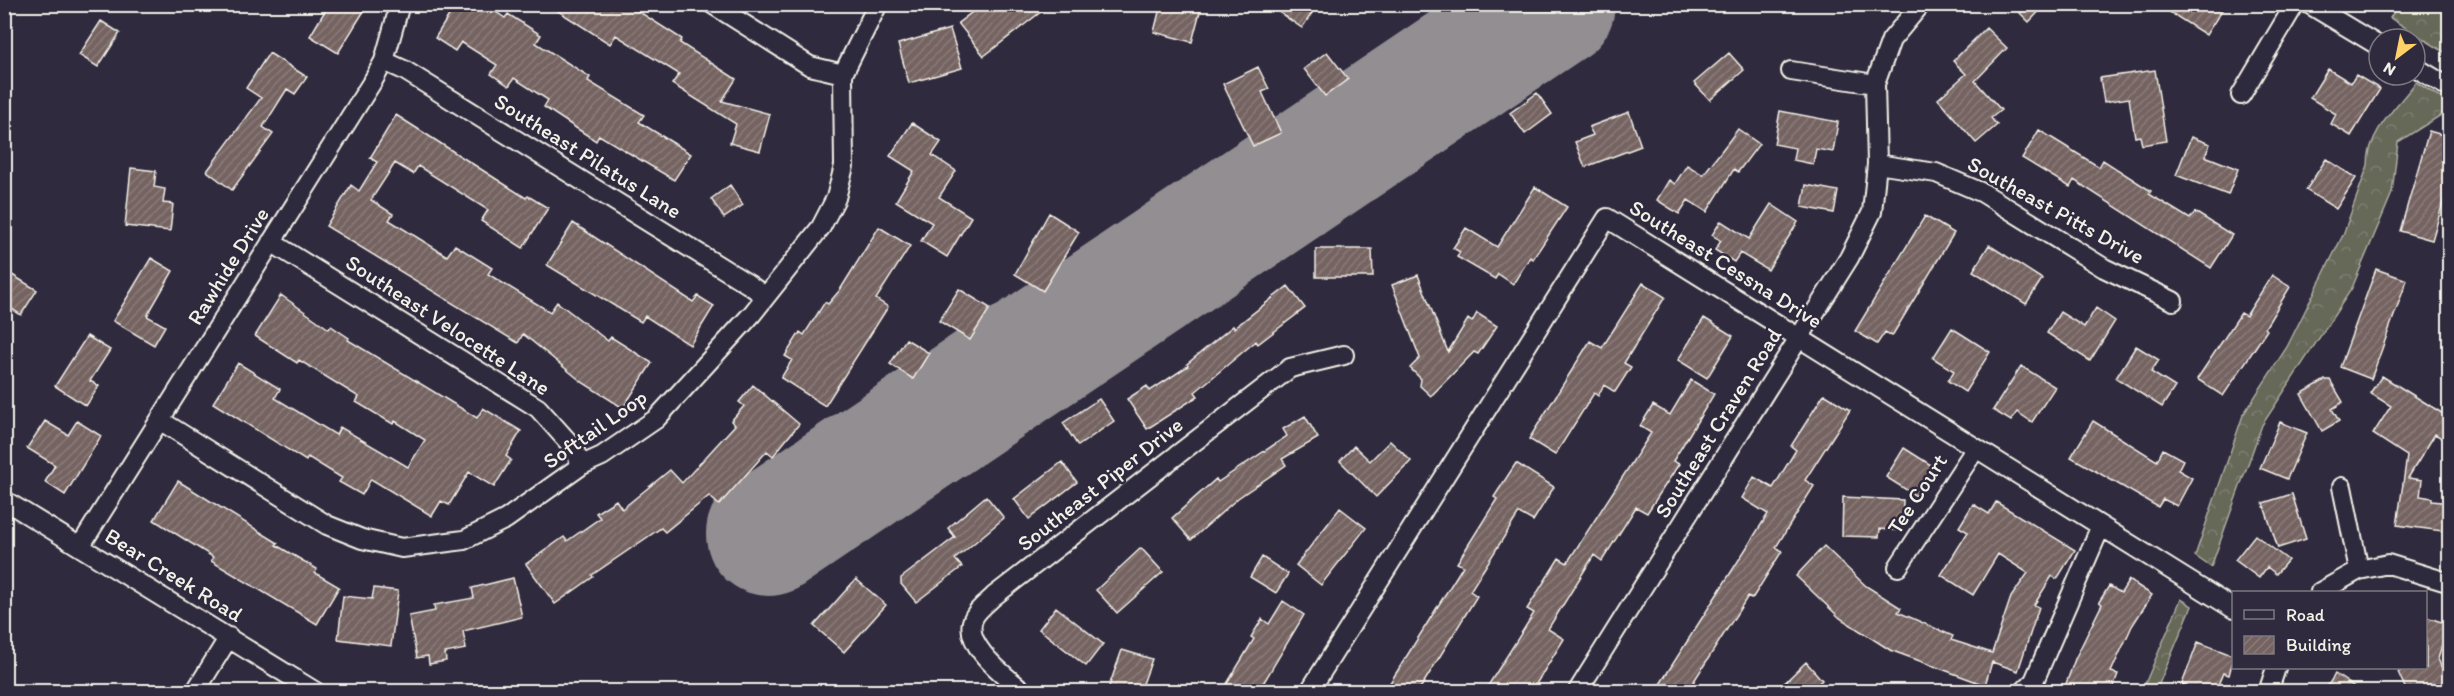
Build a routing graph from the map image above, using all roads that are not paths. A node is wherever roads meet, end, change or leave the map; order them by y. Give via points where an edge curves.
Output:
1 (400, 4) edge
2 (712, 4) edge
3 (878, 4) edge
4 (1921, 4) edge
5 (2295, 4) edge
6 (2309, 4) edge
7 (2367, 39) edge
8 (384, 61) junction
9 (1791, 71) dead end
10 (843, 74) junction
11 (2427, 74) edge
12 (1875, 84) junction
13 (2450, 88) edge
14 (2241, 95) dead end
15 (1877, 164) junction
16 (271, 242) junction
17 (765, 296) junction
18 (2173, 301) dead end
19 (1800, 338) junction
20 (1344, 355) dead end
21 (161, 421) junction
22 (1976, 448) junction
23 (582, 465) junction
24 (2342, 488) dead end
25 (4, 500) edge
26 (2100, 528) junction
27 (81, 545) junction
28 (1898, 567) dead end
29 (2359, 570) junction
30 (2450, 583) edge
31 (2322, 591) edge
32 (2232, 608) edge
33 (229, 637) junction
34 (2276, 669) edge
35 (195, 692) edge
36 (316, 692) edge
37 (1024, 692) edge
38 (1309, 692) edge
39 (1577, 692) edge
40 (2023, 692) edge
41 (2268, 692) edge

1 - 8 street, Rawhide Drive
2 - 10 street via 810,66
3 - 10 street, Softtail Loop
4 - 12 street, Southeast Craven Road via 1890,40
5 - 14 street
6 - 7 street
8 - 16 street, Rawhide Drive
8 - 17 street, Southeast Pilatus Lane
9 - 12 street
10 - 17 street, Softtail Loop via 844,166 836,198 801,255
11 - 13 street
12 - 15 street, Southeast Craven Road
15 - 18 street, Southeast Pitts Drive via 1936,173 1983,193 2104,268
15 - 19 street, Southeast Craven Road via 1872,212
16 - 21 street, Rawhide Drive
16 - 23 street, Southeast Velocette Lane via 538,408 572,446
17 - 23 street, Softtail Loop via 657,419
19 - 22 street, Southeast Cessna Drive
19 - 38 street, Southeast Cessna Drive via 1607,218
19 - 39 street, Southeast Craven Road
20 - 37 street, Southeast Piper Drive via 1290,368 994,596 974,618 972,636 987,659
21 - 23 street, Softtail Loop via 327,525 362,539 402,548 464,540 506,519
21 - 27 street, Rawhide Drive
22 - 26 street, Southeast Cessna Drive
22 - 28 street, Tee Court
24 - 29 street
25 - 27 street, Bear Creek Road
26 - 32 street, Southeast Cessna Drive
26 - 40 street via 2034,681
27 - 33 street, Bear Creek Road
29 - 30 street via 2388,564
29 - 31 street
33 - 35 street
33 - 36 street, Bear Creek Road
34 - 41 street

